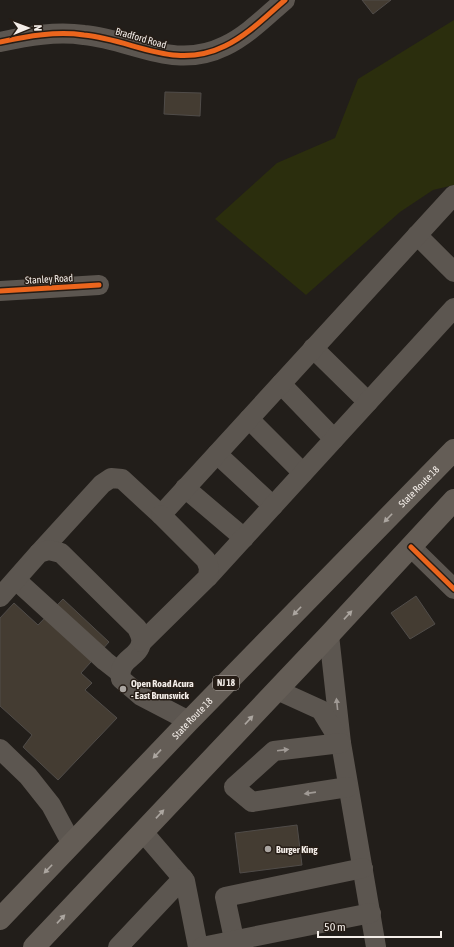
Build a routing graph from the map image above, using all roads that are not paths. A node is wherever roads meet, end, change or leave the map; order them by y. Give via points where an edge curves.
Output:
1 (285, 0) edge
2 (0, 42) edge
3 (454, 195) edge
4 (416, 234) junction
5 (454, 272) edge
6 (99, 285) dead end
7 (0, 291) edge
8 (454, 308) edge
9 (313, 348) junction
10 (281, 384) junction
11 (368, 402) junction
12 (249, 419) junction
13 (334, 439) junction
14 (454, 450) edge
15 (217, 454) junction
16 (303, 473) junction
17 (185, 488) junction
18 (454, 500) edge
19 (274, 506) junction
20 (161, 515) junction
21 (244, 538) junction
22 (411, 548) junction
23 (39, 553) junction
24 (208, 577) junction
25 (16, 580) junction
26 (454, 589) edge
27 (0, 597) edge
28 (330, 635) junction
29 (142, 642) junction
30 (119, 672) junction
31 (277, 690) junction
32 (189, 721) junction
33 (341, 743) junction
34 (0, 749) edge
35 (348, 787) junction
36 (143, 832) junction
37 (72, 844) junction
38 (363, 868) junction
39 (184, 878) junction
40 (371, 913) junction
41 (1, 915) edge
42 (234, 939) junction
43 (34, 947) edge
44 (118, 947) edge
45 (198, 947) edge
46 (202, 947) edge
47 (376, 947) edge

1 - 2 street, Bradford Road via 244,34 225,46 205,53 172,56 83,34 34,35
3 - 4 street
4 - 5 street
4 - 9 street
6 - 7 street, Stanley Road
8 - 11 street
9 - 10 street
9 - 11 street
10 - 12 street
10 - 13 street
11 - 13 street
12 - 15 street
12 - 16 street
13 - 16 street
14 -> 32 highway, State Route 18 / NJ 18
15 - 17 street
15 - 19 street
16 - 19 street
17 - 20 street
17 - 21 street
18 - 22 highway
19 - 21 street
20 - 23 street via 122,478 111,478 102,484
20 - 24 street via 206,560 209,568
21 - 24 street
22 - 26 street
28 -> 22 highway
23 - 25 street
23 - 29 street via 49,550 61,553 137,628
24 - 29 street
25 - 27 street
25 - 30 street
28 - 31 highway
33 -> 28 street
29 - 30 street
30 - 32 street via 120,679 141,696
31 - 33 street via 321,710
36 -> 31 highway
32 -> 37 highway, State Route 18 / NJ 18
33 - 35 street
35 -> 33 street via 252,802 234,787 274,751
34 - 37 street via 28,776 51,805
35 - 38 street
36 - 39 street
43 -> 36 highway
37 -> 41 highway, State Route 18 / NJ 18
38 - 40 street
38 - 42 street via 225,897
39 - 44 street
39 - 45 street
40 - 42 street
40 - 47 street
42 - 46 street

